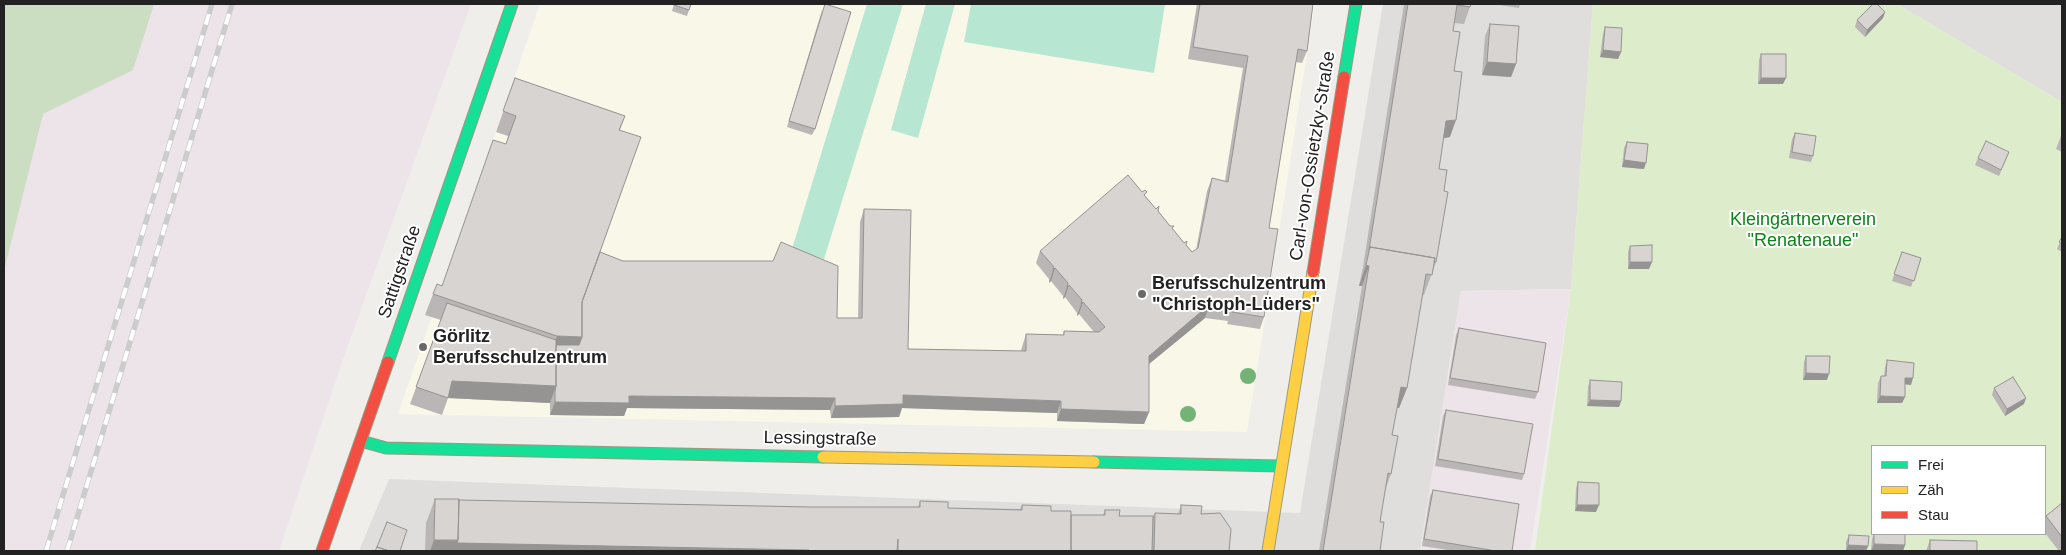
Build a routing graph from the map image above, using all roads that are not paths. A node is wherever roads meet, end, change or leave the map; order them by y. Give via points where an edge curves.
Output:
1 (512, 4) edge
2 (1356, 4) edge
3 (360, 441) junction
4 (1280, 466) junction
5 (322, 551) edge
6 (1268, 551) edge

1 - 3 street, Sattigstraße
2 - 4 street, Carl-von-Ossietzky-Straße
3 - 4 street, Lessingstraße via 386,448
3 - 5 street, Sattigstraße
4 - 6 street, Carl-von-Ossietzky-Straße

